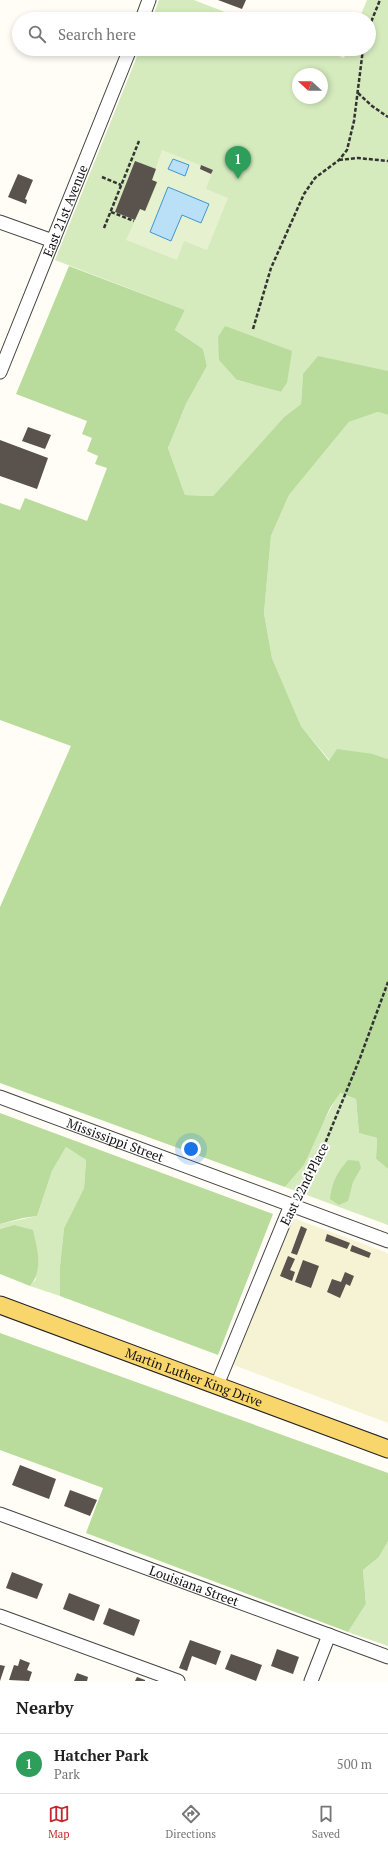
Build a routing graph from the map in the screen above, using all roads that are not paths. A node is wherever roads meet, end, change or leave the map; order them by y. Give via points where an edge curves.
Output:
1 (149, 0) edge
2 (145, 12) edge
3 (127, 56) edge
4 (0, 222) edge
5 (52, 241) junction
6 (0, 372) edge
7 (0, 1097) edge
8 (291, 1205) junction
9 (388, 1241) edge
10 (0, 1305) edge
11 (218, 1385) junction
12 (388, 1448) edge
13 (0, 1514) edge
14 (0, 1616) edge
15 (329, 1635) junction
16 (388, 1657) edge
17 (178, 1681) edge
18 (311, 1681) edge

1 - 2 street
3 - 5 street, East 21st Avenue
4 - 5 street
5 - 6 street, East 21st Avenue
7 - 8 street, Mississippi Street
8 - 9 street, Mississippi Street
8 - 11 street, East 22nd Place
10 - 11 main road, Martin Luther King Drive
11 - 12 main road, Martin Luther King Drive
13 - 15 street, Louisiana Street
14 - 17 street
15 - 16 street, Louisiana Street
15 - 18 street

